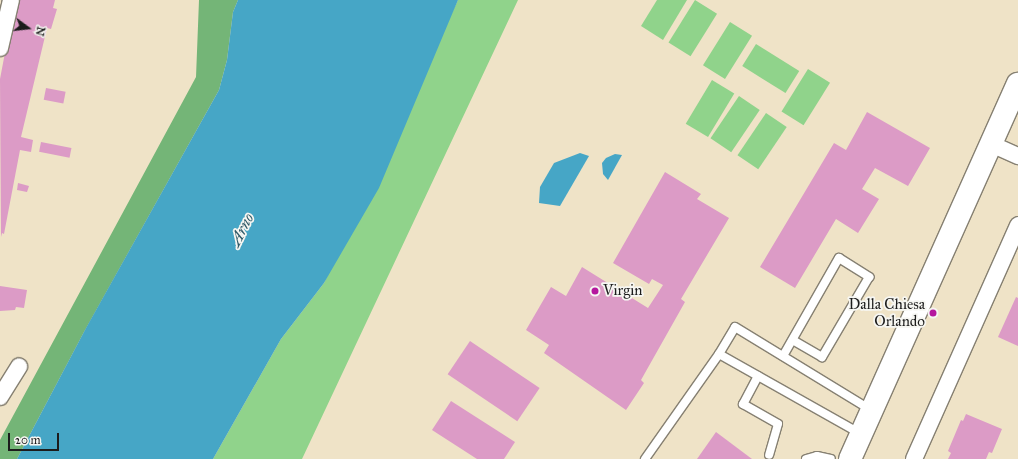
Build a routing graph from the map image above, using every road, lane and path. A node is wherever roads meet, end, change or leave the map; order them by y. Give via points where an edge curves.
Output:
1 (11, 0) edge
2 (0, 48) edge
3 (1018, 84) edge
4 (992, 144) junction
5 (1018, 156) edge
6 (1018, 224) edge
7 (792, 340) junction
8 (719, 354) junction
9 (783, 356) junction
10 (19, 367) dead end
11 (758, 376) junction
12 (0, 397) edge
13 (871, 410) junction
14 (861, 434) junction
15 (769, 455) dead end
16 (645, 459) edge
17 (806, 459) edge
18 (830, 459) edge
19 (850, 459) edge
20 (914, 459) edge

1 - 2 street
3 - 4 main road
4 - 5 street
4 - 13 main road
6 - 20 street
7 - 7 lane via 839,258 869,277 822,357
7 - 9 lane
8 - 9 lane via 735,327
8 - 11 lane
8 - 16 lane
9 - 13 lane
10 - 12 street
11 - 14 lane
11 - 15 lane via 743,404 778,424
13 - 14 main road
14 - 19 main road
17 - 18 lane via 817,456

